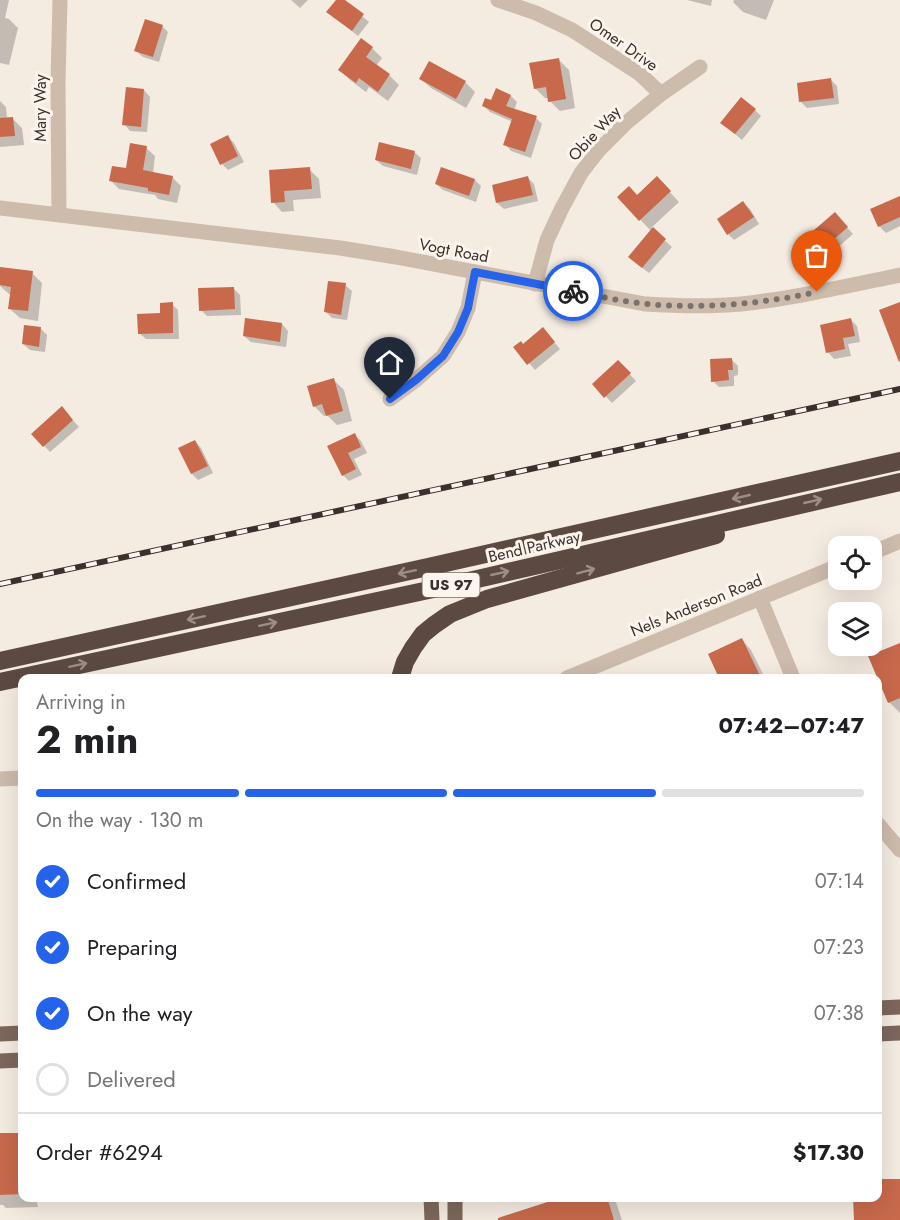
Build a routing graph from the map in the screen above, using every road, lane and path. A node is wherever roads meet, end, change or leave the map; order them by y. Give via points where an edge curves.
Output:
1 (60, 0) edge
2 (498, 0) edge
3 (700, 67) dead end
4 (660, 94) junction
5 (0, 208) edge
6 (59, 215) junction
7 (475, 272) junction
8 (900, 275) edge
9 (535, 284) junction
10 (390, 399) dead end
11 (900, 461) edge
12 (900, 482) edge
13 (786, 508) junction
14 (900, 541) edge
15 (882, 549) edge
16 (828, 570) edge
17 (760, 598) junction
18 (0, 661) edge
19 (37, 674) edge
20 (401, 674) edge
21 (577, 674) edge
22 (791, 674) edge
23 (18, 678) edge
24 (0, 682) edge
25 (18, 778) edge
26 (0, 779) edge
27 (882, 829) edge
28 (900, 850) edge
29 (900, 1007) edge
30 (882, 1008) edge
31 (18, 1033) edge
32 (900, 1033) edge
33 (0, 1034) edge
34 (882, 1034) edge
35 (18, 1060) edge
36 (0, 1061) edge
37 (431, 1202) edge
38 (455, 1202) edge
39 (432, 1220) edge
40 (456, 1220) edge

1 - 6 street, Mary Way
2 - 4 street, Omer Drive via 572,30 640,74
3 - 4 street, Obie Way
4 - 9 street, Obie Way via 626,123 581,172 547,240
5 - 6 street, Vogt Road
6 - 7 street, Vogt Road via 340,248
7 - 9 street, Vogt Road
7 - 10 street via 468,308 443,356
8 - 9 street, Vogt Road via 801,296 684,306 645,304
11 -> 18 highway, Bend Parkway / US 97
13 -> 12 highway, Bend Parkway / US 97
19 -> 13 highway, Bend Parkway / US 97
20 -> 13 highway via 418,641 450,614 487,599 709,537
14 - 15 street
16 - 17 street, Nels Anderson Road
17 - 21 street, Nels Anderson Road
17 - 22 street
24 -> 23 highway, Bend Parkway / US 97
25 - 26 street
27 - 28 street
29 - 30 main road
31 - 33 main road
32 - 34 main road
35 - 36 main road
37 - 39 main road
38 - 40 main road

